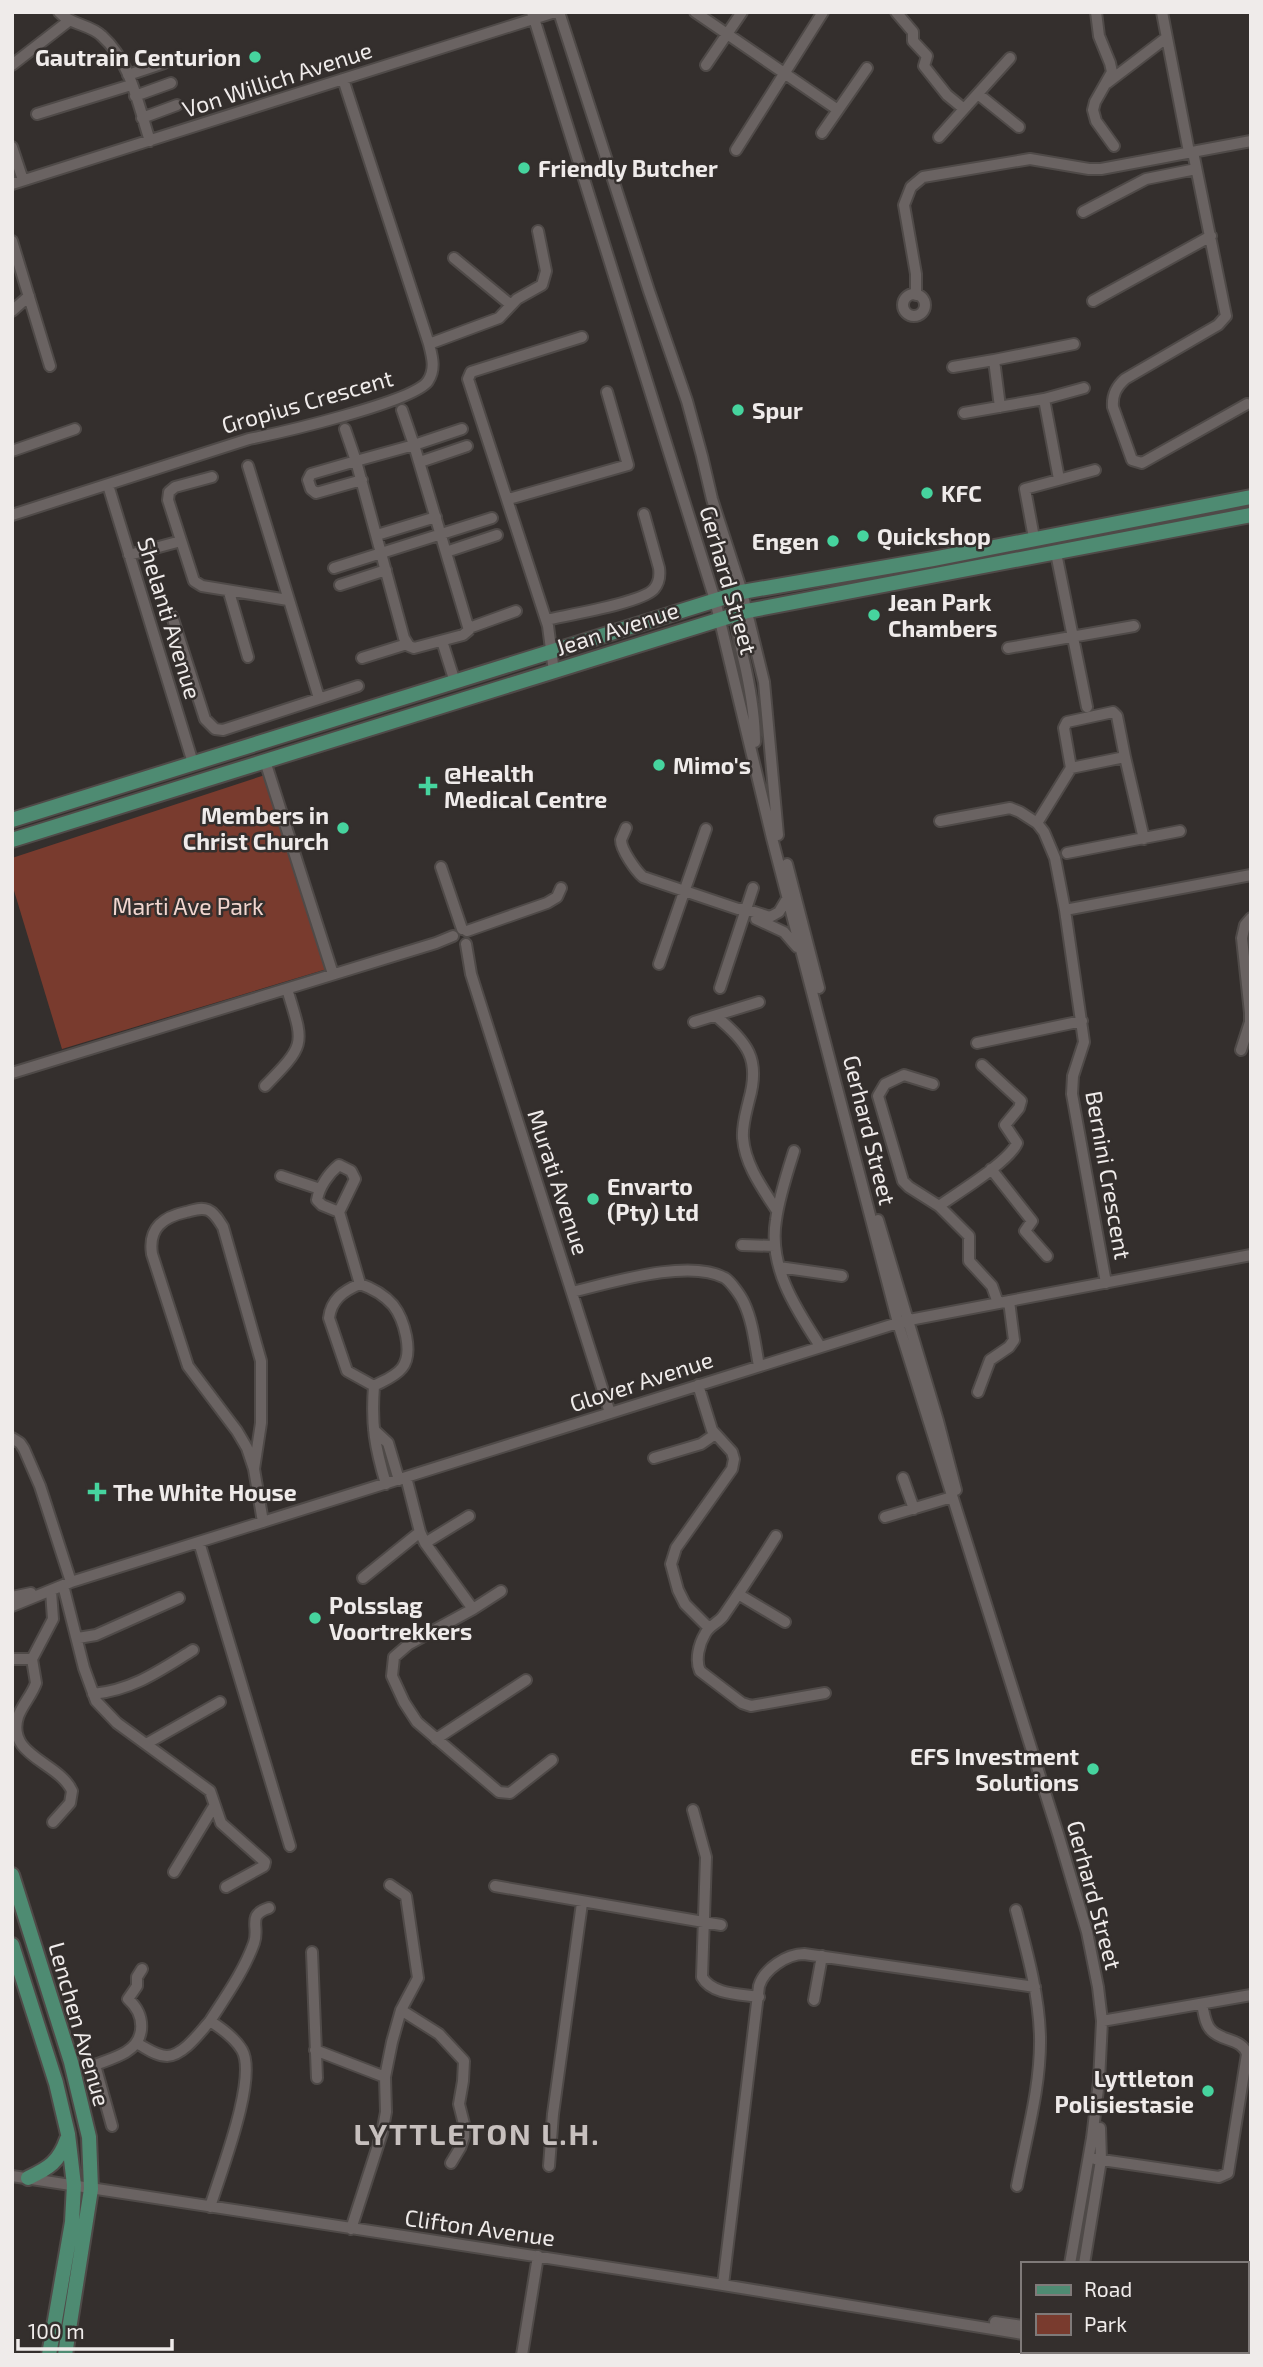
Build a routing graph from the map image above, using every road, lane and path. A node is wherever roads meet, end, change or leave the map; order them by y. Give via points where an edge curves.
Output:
1 (59, 12) edge
2 (557, 12) edge
3 (695, 12) edge
4 (742, 12) edge
5 (823, 12) edge
6 (896, 12) edge
7 (1096, 12) edge
8 (1162, 12) edge
9 (532, 15) edge
10 (69, 20) junction
11 (728, 34) junction
12 (1166, 38) junction
13 (1010, 58) dead end
14 (164, 63) dead end
15 (12, 65) edge
16 (706, 65) dead end
17 (867, 68) dead end
18 (783, 73) junction
19 (343, 79) junction
20 (170, 83) dead end
21 (1107, 83) junction
22 (131, 85) junction
23 (978, 94) junction
24 (177, 105) dead end
25 (964, 109) junction
26 (838, 110) junction
27 (37, 114) dead end
28 (142, 118) junction
29 (1019, 127) dead end
30 (822, 133) dead end
31 (939, 136) dead end
32 (150, 141) junction
33 (1251, 141) edge
34 (1114, 146) dead end
35 (12, 147) edge
36 (736, 150) dead end
37 (1191, 152) junction
38 (1196, 169) junction
39 (18, 182) edge
40 (1083, 212) dead end
41 (538, 231) dead end
42 (1210, 236) junction
43 (12, 241) edge
44 (453, 258) dead end
45 (916, 295) dead end
46 (29, 296) junction
47 (1093, 301) dead end
48 (511, 305) junction
49 (12, 311) edge
50 (582, 337) dead end
51 (429, 344) junction
52 (1074, 344) dead end
53 (994, 360) junction
54 (50, 366) dead end
55 (953, 367) dead end
56 (1084, 388) dead end
57 (607, 392) dead end
58 (1044, 400) junction
59 (1247, 404) dead end
60 (1000, 407) junction
61 (402, 410) dead end
62 (964, 413) dead end
63 (75, 429) dead end
64 (345, 429) dead end
65 (462, 429) dead end
66 (414, 445) junction
67 (467, 446) dead end
68 (12, 451) edge
69 (356, 461) junction
70 (420, 462) junction
71 (248, 466) dead end
72 (1095, 470) dead end
73 (212, 477) dead end
74 (1059, 479) junction
75 (362, 480) junction
76 (108, 485) junction
77 (1251, 497) edge
78 (509, 499) junction
79 (644, 514) dead end
80 (12, 515) edge
81 (1251, 515) edge
82 (436, 517) junction
83 (492, 518) dead end
84 (441, 534) junction
85 (377, 535) junction
86 (497, 535) dead end
87 (1034, 538) junction
88 (181, 541) junction
89 (1086, 547) junction
90 (446, 552) junction
91 (382, 553) junction
92 (1056, 553) junction
93 (129, 555) junction
94 (950, 555) junction
95 (334, 568) dead end
96 (386, 570) junction
97 (340, 585) dead end
98 (229, 592) junction
99 (742, 592) junction
100 (288, 600) junction
101 (715, 600) junction
102 (516, 611) dead end
103 (741, 613) junction
104 (172, 616) dead end
105 (720, 618) junction
106 (546, 620) junction
107 (1134, 625) dead end
108 (469, 628) junction
109 (1071, 636) junction
110 (442, 640) junction
111 (407, 644) junction
112 (1008, 648) dead end
113 (551, 652) junction
114 (248, 657) dead end
115 (362, 658) dead end
116 (554, 672) junction
117 (455, 682) junction
118 (358, 686) dead end
119 (319, 698) junction
120 (1087, 707) dead end
121 (1125, 757) junction
122 (265, 761) junction
123 (193, 763) junction
124 (755, 763) junction
125 (1071, 768) junction
126 (12, 820) edge
127 (940, 821) dead end
128 (1037, 823) junction
129 (626, 828) dead end
130 (706, 829) dead end
131 (1180, 831) dead end
132 (1144, 839) junction
133 (12, 840) edge
134 (1067, 853) dead end
135 (441, 867) dead end
136 (1251, 875) edge
137 (561, 888) dead end
138 (753, 888) dead end
139 (685, 891) junction
140 (788, 897) junction
141 (1065, 910) junction
142 (742, 911) junction
143 (1251, 918) edge
144 (770, 921) junction
145 (463, 935) junction
146 (802, 955) junction
147 (659, 964) dead end
148 (333, 974) junction
149 (720, 988) dead end
150 (287, 989) junction
151 (759, 1002) dead end
152 (716, 1016) junction
153 (1082, 1021) junction
154 (694, 1022) dead end
155 (977, 1043) dead end
156 (1241, 1050) dead end
157 (982, 1065) dead end
158 (12, 1073) edge
159 (933, 1084) dead end
160 (265, 1086) dead end
161 (794, 1151) dead end
162 (990, 1170) junction
163 (281, 1176) dead end
164 (320, 1189) junction
165 (939, 1206) junction
166 (777, 1211) junction
167 (339, 1212) junction
168 (743, 1245) dead end
169 (775, 1246) junction
170 (1251, 1255) edge
171 (1046, 1256) dead end
172 (779, 1268) junction
173 (842, 1276) dead end
174 (1106, 1283) junction
175 (360, 1284) junction
176 (572, 1292) junction
177 (1003, 1302) junction
178 (903, 1322) junction
179 (820, 1346) junction
180 (759, 1366) junction
181 (698, 1385) junction
182 (374, 1386) junction
183 (978, 1392) dead end
184 (610, 1413) junction
185 (374, 1430) junction
186 (715, 1435) junction
187 (12, 1438) edge
188 (654, 1458) dead end
189 (254, 1469) junction
190 (402, 1478) junction
191 (903, 1478) dead end
192 (386, 1484) junction
193 (952, 1497) junction
194 (914, 1508) junction
195 (469, 1516) dead end
196 (885, 1517) dead end
197 (263, 1522) junction
198 (420, 1532) junction
199 (776, 1536) dead end
200 (199, 1542) junction
201 (425, 1544) junction
202 (363, 1578) dead end
203 (60, 1587) junction
204 (501, 1591) dead end
205 (738, 1594) junction
206 (12, 1597) edge
207 (178, 1598) dead end
208 (12, 1606) edge
209 (473, 1609) junction
210 (785, 1622) dead end
211 (709, 1628) junction
212 (78, 1639) junction
213 (193, 1650) dead end
214 (12, 1659) edge
215 (32, 1659) junction
216 (526, 1680) dead end
217 (825, 1693) dead end
218 (93, 1694) junction
219 (220, 1702) dead end
220 (436, 1740) junction
221 (146, 1745) junction
222 (552, 1760) dead end
223 (214, 1806) junction
224 (692, 1810) dead end
225 (53, 1822) dead end
226 (290, 1846) dead end
227 (174, 1872) dead end
228 (12, 1875) edge
229 (390, 1885) dead end
230 (495, 1886) dead end
231 (226, 1887) dead end
232 (582, 1903) junction
233 (269, 1908) dead end
234 (1016, 1910) dead end
235 (703, 1922) junction
236 (722, 1925) dead end
237 (12, 1945) edge
238 (312, 1952) dead end
239 (822, 1956) junction
240 (142, 1969) dead end
241 (1035, 1987) junction
242 (1251, 1996) edge
243 (759, 1997) junction
244 (814, 2000) dead end
245 (1202, 2004) junction
246 (401, 2010) junction
247 (1106, 2020) junction
248 (210, 2021) junction
249 (135, 2043) junction
250 (315, 2050) junction
251 (385, 2077) junction
252 (317, 2078) dead end
253 (112, 2126) dead end
254 (68, 2134) junction
255 (1088, 2158) junction
256 (1101, 2160) junction
257 (450, 2163) dead end
258 (549, 2166) dead end
259 (12, 2176) edge
260 (28, 2178) junction
261 (74, 2185) junction
262 (1017, 2186) dead end
263 (91, 2189) junction
264 (210, 2207) junction
265 (351, 2229) junction
266 (538, 2256) junction
267 (1070, 2262) edge
268 (1084, 2262) edge
269 (723, 2285) junction
270 (942, 2320) junction
271 (1021, 2326) edge
272 (1021, 2334) edge
273 (49, 2355) edge
274 (65, 2355) edge
275 (522, 2355) edge

1 - 10 street
2 - 9 street, Von Willich Avenue
2 - 99 street, Gerhard Street via 687,401
3 - 11 street
4 - 11 street
5 - 18 street
6 - 25 street via 928,56 924,66
7 - 21 street via 1112,72
8 - 12 street
9 - 19 street, Von Willich Avenue
9 - 101 street, Gerhard Street
10 - 15 street
10 - 22 street via 104,37 121,58
11 - 16 street
11 - 18 street
12 - 21 street
12 - 37 street
13 - 23 street
14 - 22 street
17 - 26 street
18 - 26 street
18 - 36 street
19 - 32 street, Von Willich Avenue
19 - 51 street, Gropius Crescent
20 - 22 street
21 - 34 street via 1093,110
22 - 27 street
22 - 28 street
23 - 25 street
23 - 29 street
24 - 28 street
25 - 31 street
26 - 30 street
28 - 32 street
32 - 39 street, Von Willich Avenue
33 - 37 street
35 - 39 street
37 - 38 street
37 - 45 street via 1101,169 1030,159 923,177 911,187 904,205
38 - 40 street via 1146,179
38 - 42 street
41 - 48 street via 545,279
42 - 47 street
42 - 59 street via 1226,316 1125,379 1116,389 1113,407 1132,460 1142,463
43 - 46 street
44 - 48 street
46 - 49 street
46 - 54 street
48 - 51 street via 499,318
50 - 78 street via 470,374
51 - 76 street, Gropius Crescent via 432,371 417,391
52 - 53 street
53 - 55 street
53 - 60 street
56 - 58 street
57 - 78 street via 628,465
58 - 60 street
58 - 74 street
60 - 62 street
61 - 66 street
63 - 68 street
64 - 69 street
65 - 66 street
66 - 69 street
66 - 70 street
67 - 70 street
69 - 75 street
69 - 75 street via 311,474 308,480 316,493
70 - 82 street
71 - 100 street
72 - 74 street
73 - 88 street via 169,492
74 - 87 street via 1025,489
75 - 85 street
76 - 80 street, Gropius Crescent
76 - 93 street, Shelanti Avenue
77 - 87 main road, Jean Avenue
78 - 106 street
79 - 106 street via 660,574 655,588 624,601
81 - 89 main road, Jean Avenue
82 - 84 street
82 - 85 street
83 - 84 street
84 - 90 street
84 - 91 street
85 - 91 street
86 - 90 street
87 - 94 main road, Jean Avenue
88 - 93 street
88 - 98 street via 195,582
89 - 92 main road, Jean Avenue
89 - 94 main road via 1067,542 964,561
90 - 108 street
91 - 95 street
91 - 96 street
92 - 103 main road, Jean Avenue
92 - 109 street
93 - 123 street, Shelanti Avenue
94 - 99 main road, Jean Avenue
96 - 97 street
96 - 111 street
98 - 100 street
98 - 114 street
99 - 101 main road, Jean Avenue
99 - 103 street, Gerhard Street
100 - 119 street
101 - 105 street, Gerhard Street
101 - 113 main road, Jean Avenue
102 - 108 street
103 - 105 main road, Jean Avenue
103 - 124 street via 755,725
103 - 178 street, Gerhard Street via 764,682 779,839
104 - 119 street via 205,719 215,729
105 - 116 main road, Jean Avenue
105 - 124 street, Gerhard Street
106 - 113 street
107 - 109 street
108 - 110 street via 466,634
109 - 112 street
109 - 120 street
110 - 111 street via 416,648
110 - 117 street
111 - 115 street
113 - 116 street
113 - 117 main road, Jean Avenue
116 - 122 main road, Jean Avenue
117 - 123 main road, Jean Avenue
118 - 119 street
121 - 125 street
121 - 125 street via 1117,716 1113,712 1089,716 1071,720 1065,728
121 - 132 street
122 - 133 main road, Jean Avenue
122 - 148 street
123 - 126 main road, Jean Avenue
124 - 140 street, Gerhard Street
125 - 128 street
127 - 128 street via 1010,808
128 - 141 street, Bernini Crescent via 1055,858
129 - 139 street via 622,845 636,871
130 - 139 street
131 - 132 street
132 - 134 street
135 - 145 street, Murati Avenue
136 - 141 street
137 - 145 street via 547,903
138 - 142 street
139 - 142 street
139 - 147 street
140 - 144 street
140 - 146 street, Gerhard Street
141 - 153 street, Bernini Crescent
142 - 144 street
142 - 149 street
143 - 156 street via 1242,938 1250,1022
144 - 146 street via 790,937
145 - 148 street
145 - 176 street, Murati Avenue
146 - 178 street, Gerhard Street
148 - 150 street
150 - 158 street
150 - 160 street via 299,1042
151 - 152 street
152 - 154 street
152 - 166 street via 741,1039 751,1057 754,1084 743,1140 755,1175
153 - 155 street
153 - 174 street, Bernini Crescent via 1084,1042 1072,1094
157 - 162 street via 1021,1101 1004,1125 1016,1147
159 - 165 street via 904,1075 885,1084 878,1096 903,1181
161 - 166 street
162 - 165 street
162 - 171 street via 1032,1222 1025,1231
163 - 164 street
164 - 167 street via 319,1203
164 - 167 street via 339,1165 353,1174 354,1185
165 - 177 street via 969,1236 969,1261
166 - 169 street
167 - 175 street
168 - 169 street
169 - 172 street
170 - 174 street, Glover Avenue
172 - 173 street
172 - 179 street via 797,1311
174 - 177 street, Glover Avenue
175 - 182 street via 340,1295 329,1318 347,1371
175 - 182 street via 393,1306 406,1342 403,1368
176 - 180 street via 656,1273 701,1270 727,1278 744,1302
176 - 184 street, Murati Avenue
177 - 178 street, Glover Avenue
177 - 183 street via 1014,1340 990,1360
178 - 179 street, Glover Avenue
178 - 193 street, Gerhard Street
178 - 247 street, Gerhard Street via 942,1434 1083,1898
179 - 180 street, Glover Avenue
180 - 181 street, Glover Avenue
181 - 184 street, Glover Avenue
181 - 186 street
182 - 185 street
184 - 190 street, Glover Avenue
185 - 190 street via 388,1443
185 - 192 street
186 - 188 street
186 - 211 street via 732,1452 732,1469 676,1548 671,1564 685,1604
187 - 203 street via 24,1449 37,1478
189 - 189 street via 244,1441 188,1366 152,1254 154,1231 177,1214 207,1209 223,1227 261,1361 261,1423
189 - 197 street
190 - 192 street, Glover Avenue
190 - 198 street
191 - 194 street
192 - 197 street, Glover Avenue
193 - 194 street
193 - 247 street, Gerhard Street via 1079,1903
194 - 196 street
195 - 201 street
197 - 200 street, Glover Avenue
198 - 201 street
198 - 202 street
199 - 205 street
200 - 203 street, Glover Avenue
200 - 226 street
201 - 209 street
203 - 206 street, Glover Avenue
203 - 208 street, Glover Avenue
203 - 212 street
203 - 215 street via 53,1619
204 - 209 street
205 - 210 street
205 - 211 street
207 - 212 street
209 - 220 street via 408,1644 394,1657 392,1676 404,1702
211 - 217 street via 701,1640 698,1665 742,1703 756,1707
212 - 218 street
213 - 218 street via 136,1684
214 - 215 street
215 - 225 street via 36,1683 18,1716 17,1733 25,1750 66,1779 72,1791 70,1803
216 - 220 street
218 - 221 street via 106,1713
219 - 221 street
220 - 222 street via 503,1793 510,1793
221 - 223 street via 210,1791
223 - 227 street
223 - 231 street via 221,1824 266,1863
224 - 235 street via 706,1857
228 - 263 main road, Lenchen Avenue via 76,2080 89,2137
229 - 246 street via 406,1896 418,1971
230 - 232 street
232 - 235 street
232 - 258 street
233 - 248 street via 256,1916 257,1936 246,1964
234 - 241 street
235 - 236 street
235 - 243 street via 702,1978 707,1985
237 - 254 main road, Lenchen Avenue
238 - 250 street
239 - 241 street
239 - 243 street via 797,1954 782,1962 764,1975
239 - 244 street
240 - 249 street via 128,1999 137,2007 142,2025
241 - 262 street via 1040,2036 1037,2081
242 - 245 street
243 - 269 street
245 - 247 street
245 - 256 street via 1213,2032 1240,2043 1247,2054 1228,2172 1219,2177
246 - 251 street
246 - 257 street via 439,2034 464,2061 459,2104 464,2137
247 - 255 street, Gerhard Street
247 - 256 street, Gerhard Street
248 - 249 street via 174,2054 166,2056
248 - 264 street via 242,2050 246,2061 238,2118
249 - 253 street via 95,2065
250 - 251 street
250 - 252 street
251 - 265 street via 382,2133
254 - 260 main road via 60,2157
254 - 261 main road, Lenchen Avenue
255 - 256 street
255 - 267 street, Gerhard Street
256 - 268 street, Gerhard Street
259 - 260 street, Clifton Avenue
260 - 261 street, Clifton Avenue
261 - 263 street, Clifton Avenue
261 - 273 main road, Lenchen Avenue
263 - 264 street, Clifton Avenue
263 - 274 main road, Lenchen Avenue
264 - 265 street, Clifton Avenue
265 - 266 street, Clifton Avenue
266 - 269 street, Clifton Avenue
266 - 275 street
269 - 270 street, Clifton Avenue
270 - 271 street, Clifton Avenue
270 - 272 street, Clifton Avenue

